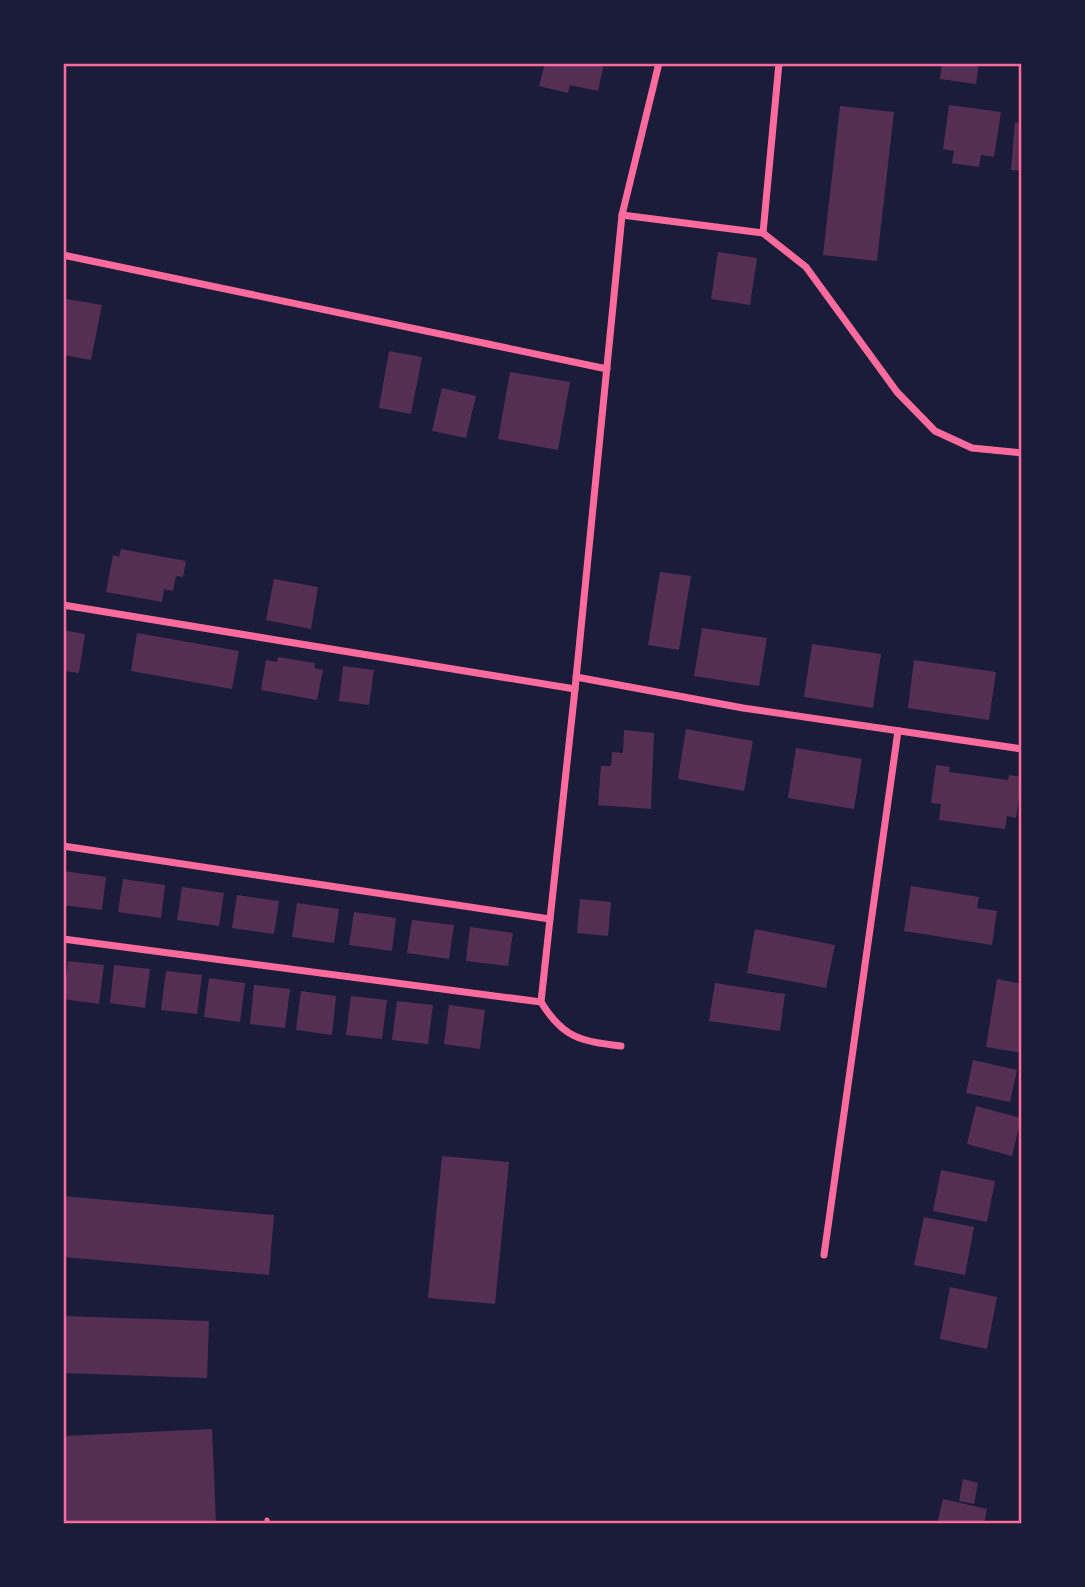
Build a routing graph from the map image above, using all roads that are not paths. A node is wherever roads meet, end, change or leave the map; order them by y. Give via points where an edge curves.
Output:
1 (659, 63) edge
2 (779, 63) edge
3 (622, 215) junction
4 (763, 233) junction
5 (63, 255) edge
6 (607, 369) junction
7 (1022, 453) edge
8 (63, 605) edge
9 (576, 677) junction
10 (575, 689) junction
11 (898, 732) junction
12 (1022, 749) edge
13 (63, 846) edge
14 (550, 919) junction
15 (63, 939) edge
16 (541, 1002) junction
17 (621, 1046) dead end
18 (824, 1255) dead end

1 - 3 street
2 - 4 street
3 - 4 street
3 - 6 street
4 - 7 street via 806,267 897,392 936,431 972,448
5 - 6 street
6 - 9 street
8 - 10 street
9 - 10 street
9 - 11 street
10 - 14 street
11 - 12 street
11 - 18 street
13 - 14 street
14 - 16 street
15 - 16 street
16 - 17 street via 567,1034 586,1042

